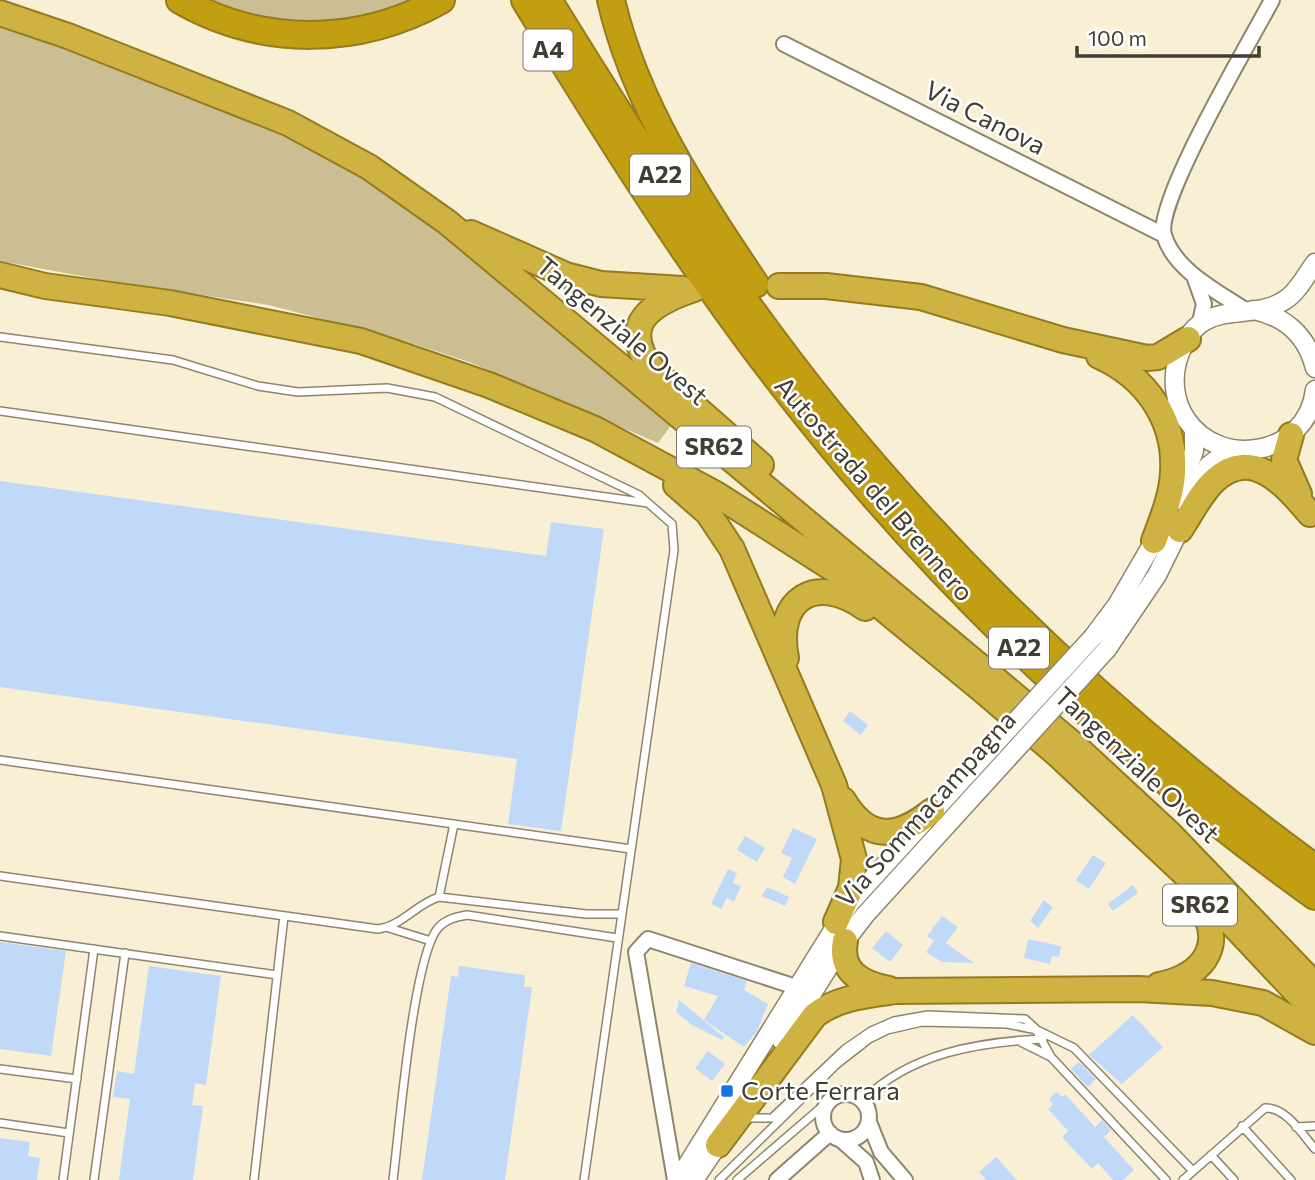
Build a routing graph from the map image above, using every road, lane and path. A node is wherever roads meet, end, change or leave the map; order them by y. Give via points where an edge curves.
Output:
1 (180, 0) edge
2 (441, 0) edge
3 (507, 0) edge
4 (525, 0) edge
5 (548, 0) edge
6 (611, 0) edge
7 (1272, 0) edge
8 (0, 13) edge
9 (784, 44) dead end
10 (589, 101) junction
11 (447, 222) junction
12 (1164, 235) junction
13 (1315, 262) edge
14 (0, 275) edge
15 (1193, 275) junction
16 (0, 285) edge
17 (45, 286) junction
18 (779, 286) dead end
19 (1296, 290) junction
20 (1247, 310) junction
21 (1295, 330) junction
22 (1193, 333) junction
23 (0, 337) edge
24 (1063, 340) junction
25 (1314, 362) edge
26 (1315, 390) edge
27 (1312, 409) edge
28 (0, 411) edge
29 (595, 429) junction
30 (1194, 430) junction
31 (1291, 435) junction
32 (1229, 450) junction
33 (652, 503) junction
34 (1313, 518) edge
35 (1180, 530) junction
36 (1154, 541) junction
37 (922, 617) junction
38 (790, 679) junction
39 (981, 689) junction
40 (1090, 689) junction
41 (0, 760) edge
42 (834, 785) junction
43 (1110, 804) junction
44 (932, 811) junction
45 (454, 824) junction
46 (631, 849) junction
47 (1315, 868) edge
48 (0, 876) edge
49 (1315, 896) edge
50 (439, 897) junction
51 (1233, 897) junction
52 (621, 914) junction
53 (284, 916) junction
54 (390, 928) junction
55 (841, 932) junction
56 (0, 936) edge
57 (617, 938) junction
58 (431, 942) junction
59 (94, 949) junction
60 (125, 953) junction
61 (1315, 970) edge
62 (277, 975) junction
63 (1315, 985) edge
64 (799, 988) junction
65 (1138, 989) junction
66 (897, 991) junction
67 (1315, 1012) edge
68 (1037, 1030) junction
69 (1315, 1032) edge
70 (1042, 1039) junction
71 (1006, 1041) junction
72 (1065, 1043) junction
73 (1051, 1057) junction
74 (0, 1069) edge
75 (77, 1079) junction
76 (831, 1099) junction
77 (863, 1100) junction
78 (869, 1122) junction
79 (0, 1123) edge
80 (735, 1123) junction
81 (1242, 1126) junction
82 (1315, 1126) edge
83 (1296, 1127) junction
84 (69, 1133) junction
85 (835, 1136) junction
86 (718, 1145) junction
87 (1315, 1149) edge
88 (1211, 1155) junction
89 (1193, 1171) junction
90 (63, 1180) edge
91 (94, 1180) edge
92 (254, 1180) edge
93 (393, 1180) edge
94 (584, 1180) edge
95 (677, 1180) edge
96 (694, 1180) edge
97 (719, 1180) edge
98 (737, 1180) edge
99 (777, 1180) edge
100 (872, 1180) edge
101 (905, 1180) edge
102 (1166, 1180) edge
103 (1183, 1180) edge
104 (1234, 1180) edge
105 (1291, 1180) edge

1 - 2 highway via 233,24 312,36 377,27
3 - 10 highway, A4
4 - 10 highway, Autostrada del Brennero / A22
5 - 40 highway, Autostrada del Brennero / A22 via 690,221 822,403 979,581
6 - 40 highway via 621,45 659,128 790,337 849,416
7 - 12 street via 1180,174 1162,224
8 - 11 highway, Tangenziale Ovest / SR62 via 288,123 369,167
9 - 12 street, Via Canova
10 - 49 highway, Autostrada del Brennero / A22 via 744,334 918,545 1091,717 1208,816
11 - 37 highway, Tangenziale Ovest / SR62
11 - 37 highway, SR62 via 566,275 601,284 694,289 658,303 645,316 638,336 646,360 846,541
12 - 15 street
13 - 19 street
14 - 17 highway, Tangenziale Ovest / SR62
15 - 20 street
15 - 22 street via 1203,294
16 - 17 highway
17 - 29 highway, Tangenziale Ovest / SR62 via 170,303 361,341 489,385
18 - 24 highway via 826,286 922,297
19 - 20 street via 1279,304
19 - 21 street
20 - 21 street via 1266,313
20 - 22 street via 1220,314
21 - 25 street
22 - 24 highway via 1158,357 1147,358
22 - 30 street via 1178,361 1174,386 1181,410
23 - 33 lane via 173,360 258,386 298,392 387,388 435,397
24 - 36 highway via 1136,378 1166,422 1173,472
26 - 27 street
27 - 31 street
28 - 33 lane
29 - 38 highway, SR62 via 682,489 708,513 741,566
29 - 39 highway, Tangenziale Ovest / SR62 via 774,528 841,574
30 - 32 street
30 - 36 street, Via Sommacampagna via 1189,469
31 - 32 street via 1262,450
31 - 34 highway via 1284,460
32 - 35 street, Via Sommacampagna via 1208,466
33 - 46 lane via 672,524 674,550
34 - 35 highway via 1282,481 1256,469 1240,469 1214,480
35 - 55 street, Via Sommacampagna, bridge via 1132,617 1107,649
36 - 44 street, Via Sommacampagna, bridge via 1093,637
37 - 51 highway, Tangenziale Ovest / SR62 via 1115,782
38 - 39 highway, SR62 via 781,635 786,618 806,596 833,592 853,599 929,660
38 - 42 highway, SR62
39 - 43 highway, Tangenziale Ovest / SR62
40 - 47 highway, Autostrada del Brennero / A22 via 1225,802
41 - 45 lane
42 - 44 highway, SR62 via 851,814 876,831 900,831
42 - 55 highway, SR62 via 854,859
43 - 65 highway, SR62 via 1198,902 1212,933 1205,959 1192,973 1171,983
43 - 67 highway, Tangenziale Ovest / SR62 via 1187,876
44 - 55 street, Via Sommacampagna via 864,885
45 - 46 lane
45 - 50 lane
46 - 52 lane
48 - 53 lane
50 - 52 lane
50 - 54 lane
51 - 61 highway, SR62
51 - 63 highway, Tangenziale Ovest / SR62
52 - 57 lane
53 - 54 lane
53 - 62 lane
54 - 58 lane
55 - 64 street, Via Sommacampagna
55 - 66 highway, SR62 via 843,958 854,975 872,986
55 - 86 street, Via Sommacampagna
56 - 59 lane
57 - 58 lane via 467,915 451,918 438,928
57 - 94 lane
58 - 93 lane via 422,964
59 - 60 lane
59 - 75 lane
60 - 62 lane
60 - 91 lane
62 - 92 lane
64 - 95 street, Via Sommacampagna
64 - 95 street, Via Sommacampagna via 648,939 636,952
65 - 66 highway, SR62
65 - 69 highway, SR62 via 1245,998 1278,1009
66 - 80 highway, SR62 via 848,999 815,1016
68 - 70 lane
68 - 72 lane
68 - 80 lane via 1025,1019 1013,1017 928,1015 894,1021 845,1049 772,1118
68 - 97 lane via 1007,1024 922,1022 878,1034 837,1064
70 - 71 lane
70 - 72 lane
70 - 73 lane
71 - 73 lane via 1028,1044
71 - 77 lane via 930,1057 885,1080
72 - 89 lane via 1080,1052
73 - 102 lane
74 - 75 lane
75 - 84 lane
76 - 77 street via 850,1094
76 - 85 street via 823,1120
76 - 98 lane
77 - 78 street
78 - 85 street via 861,1135
78 - 101 street via 881,1152
79 - 84 lane
80 - 86 highway, SR62
81 - 83 lane via 1270,1108 1279,1110
81 - 88 lane
81 - 105 lane
82 - 83 lane
83 - 87 lane
84 - 90 lane
85 - 99 street
85 - 100 street via 866,1162
86 - 96 street, Via Sommacampagna
88 - 89 lane
88 - 104 lane
89 - 103 lane

